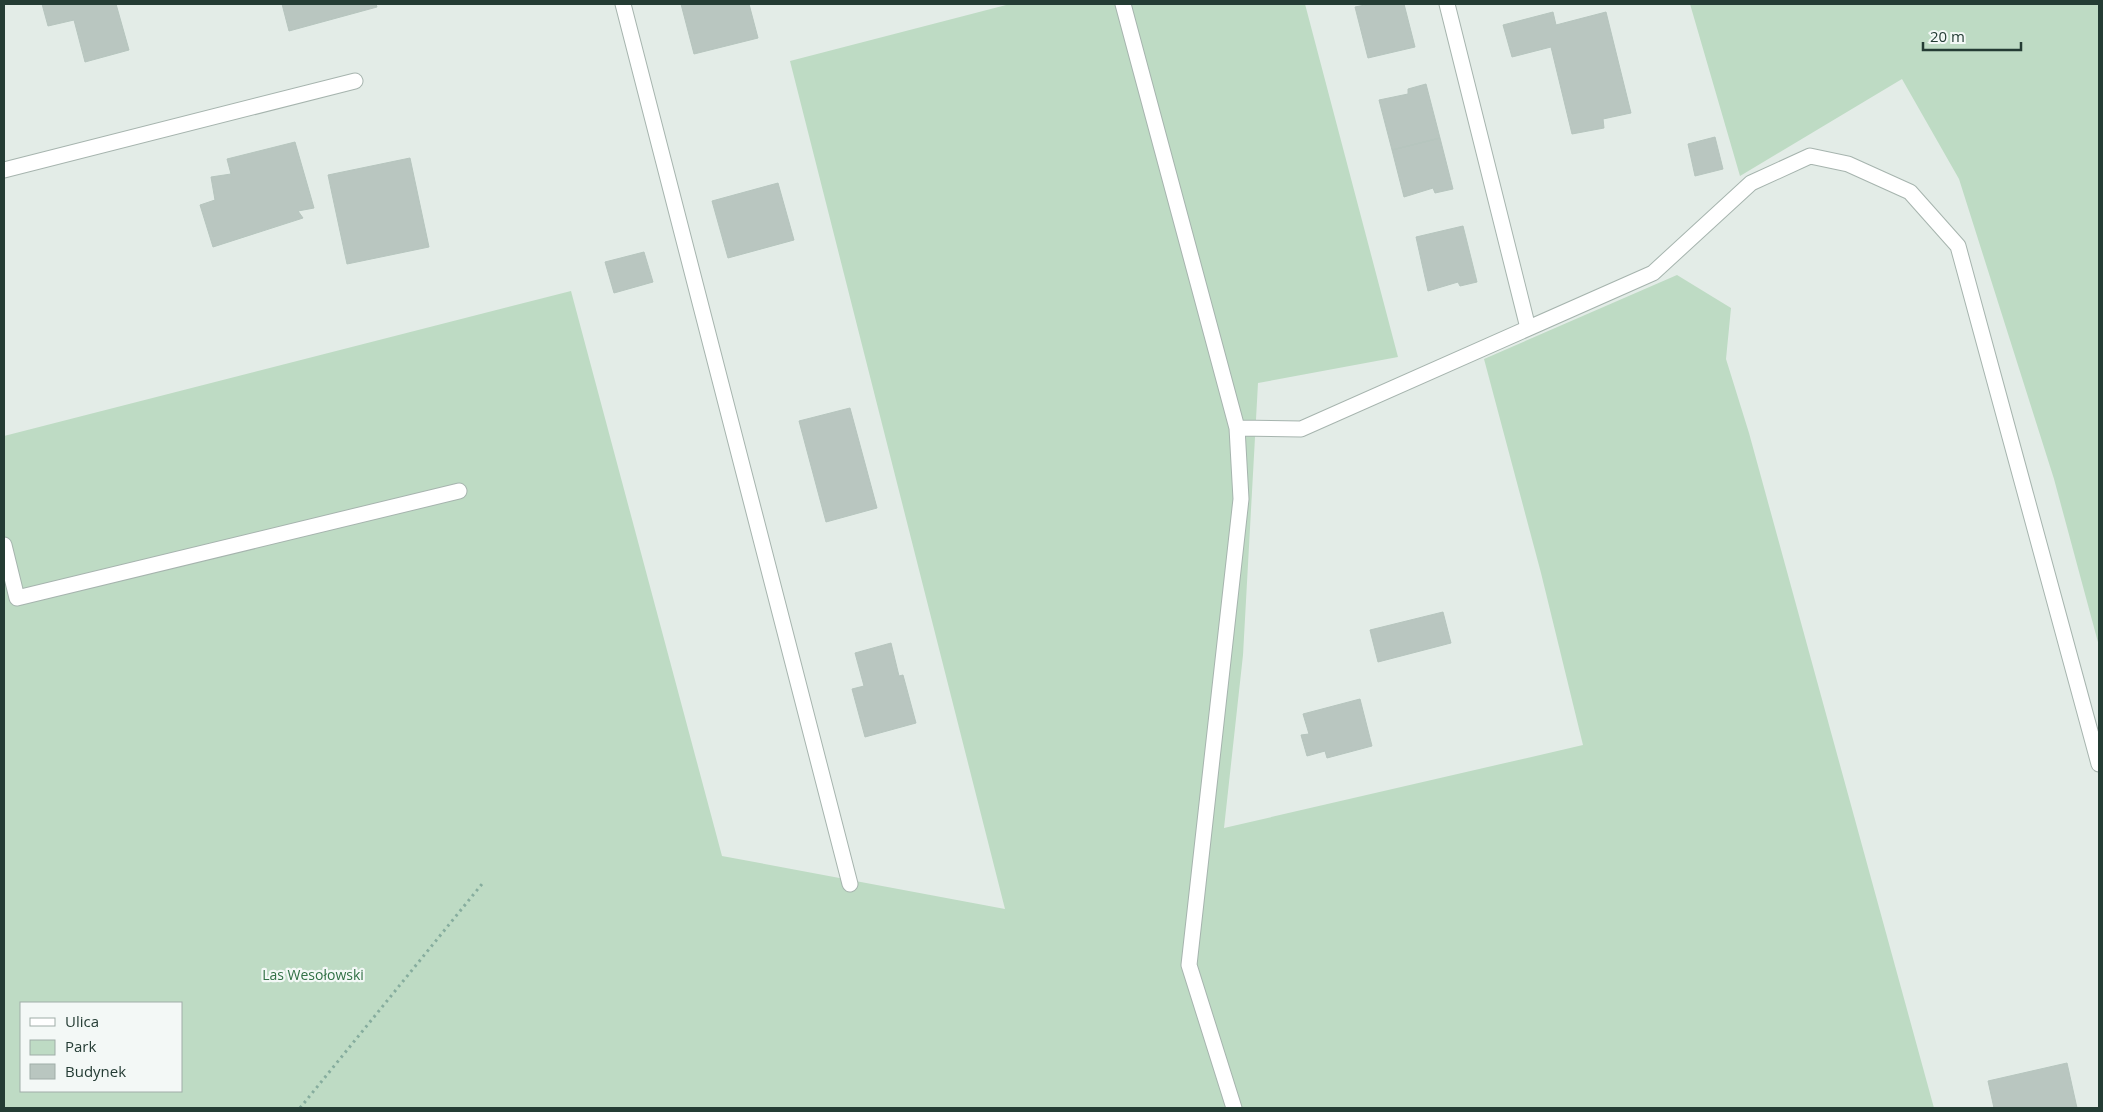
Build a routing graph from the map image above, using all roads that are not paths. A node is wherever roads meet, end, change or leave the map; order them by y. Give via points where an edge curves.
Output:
1 (624, 4) edge
2 (1122, 4) edge
3 (1447, 4) edge
4 (355, 82) dead end
5 (4, 170) edge
6 (1528, 328) junction
7 (1237, 428) junction
8 (459, 490) dead end
9 (4, 545) edge
10 (2099, 764) edge
11 (850, 884) dead end
12 (1234, 1108) edge

1 - 11 street
2 - 7 street
3 - 6 street
4 - 5 street
6 - 7 street via 1301,430
6 - 10 street via 1653,273 1751,182 1810,156 1848,164 1910,192 1958,246
7 - 12 street via 1241,499 1189,965
8 - 9 street via 17,598

